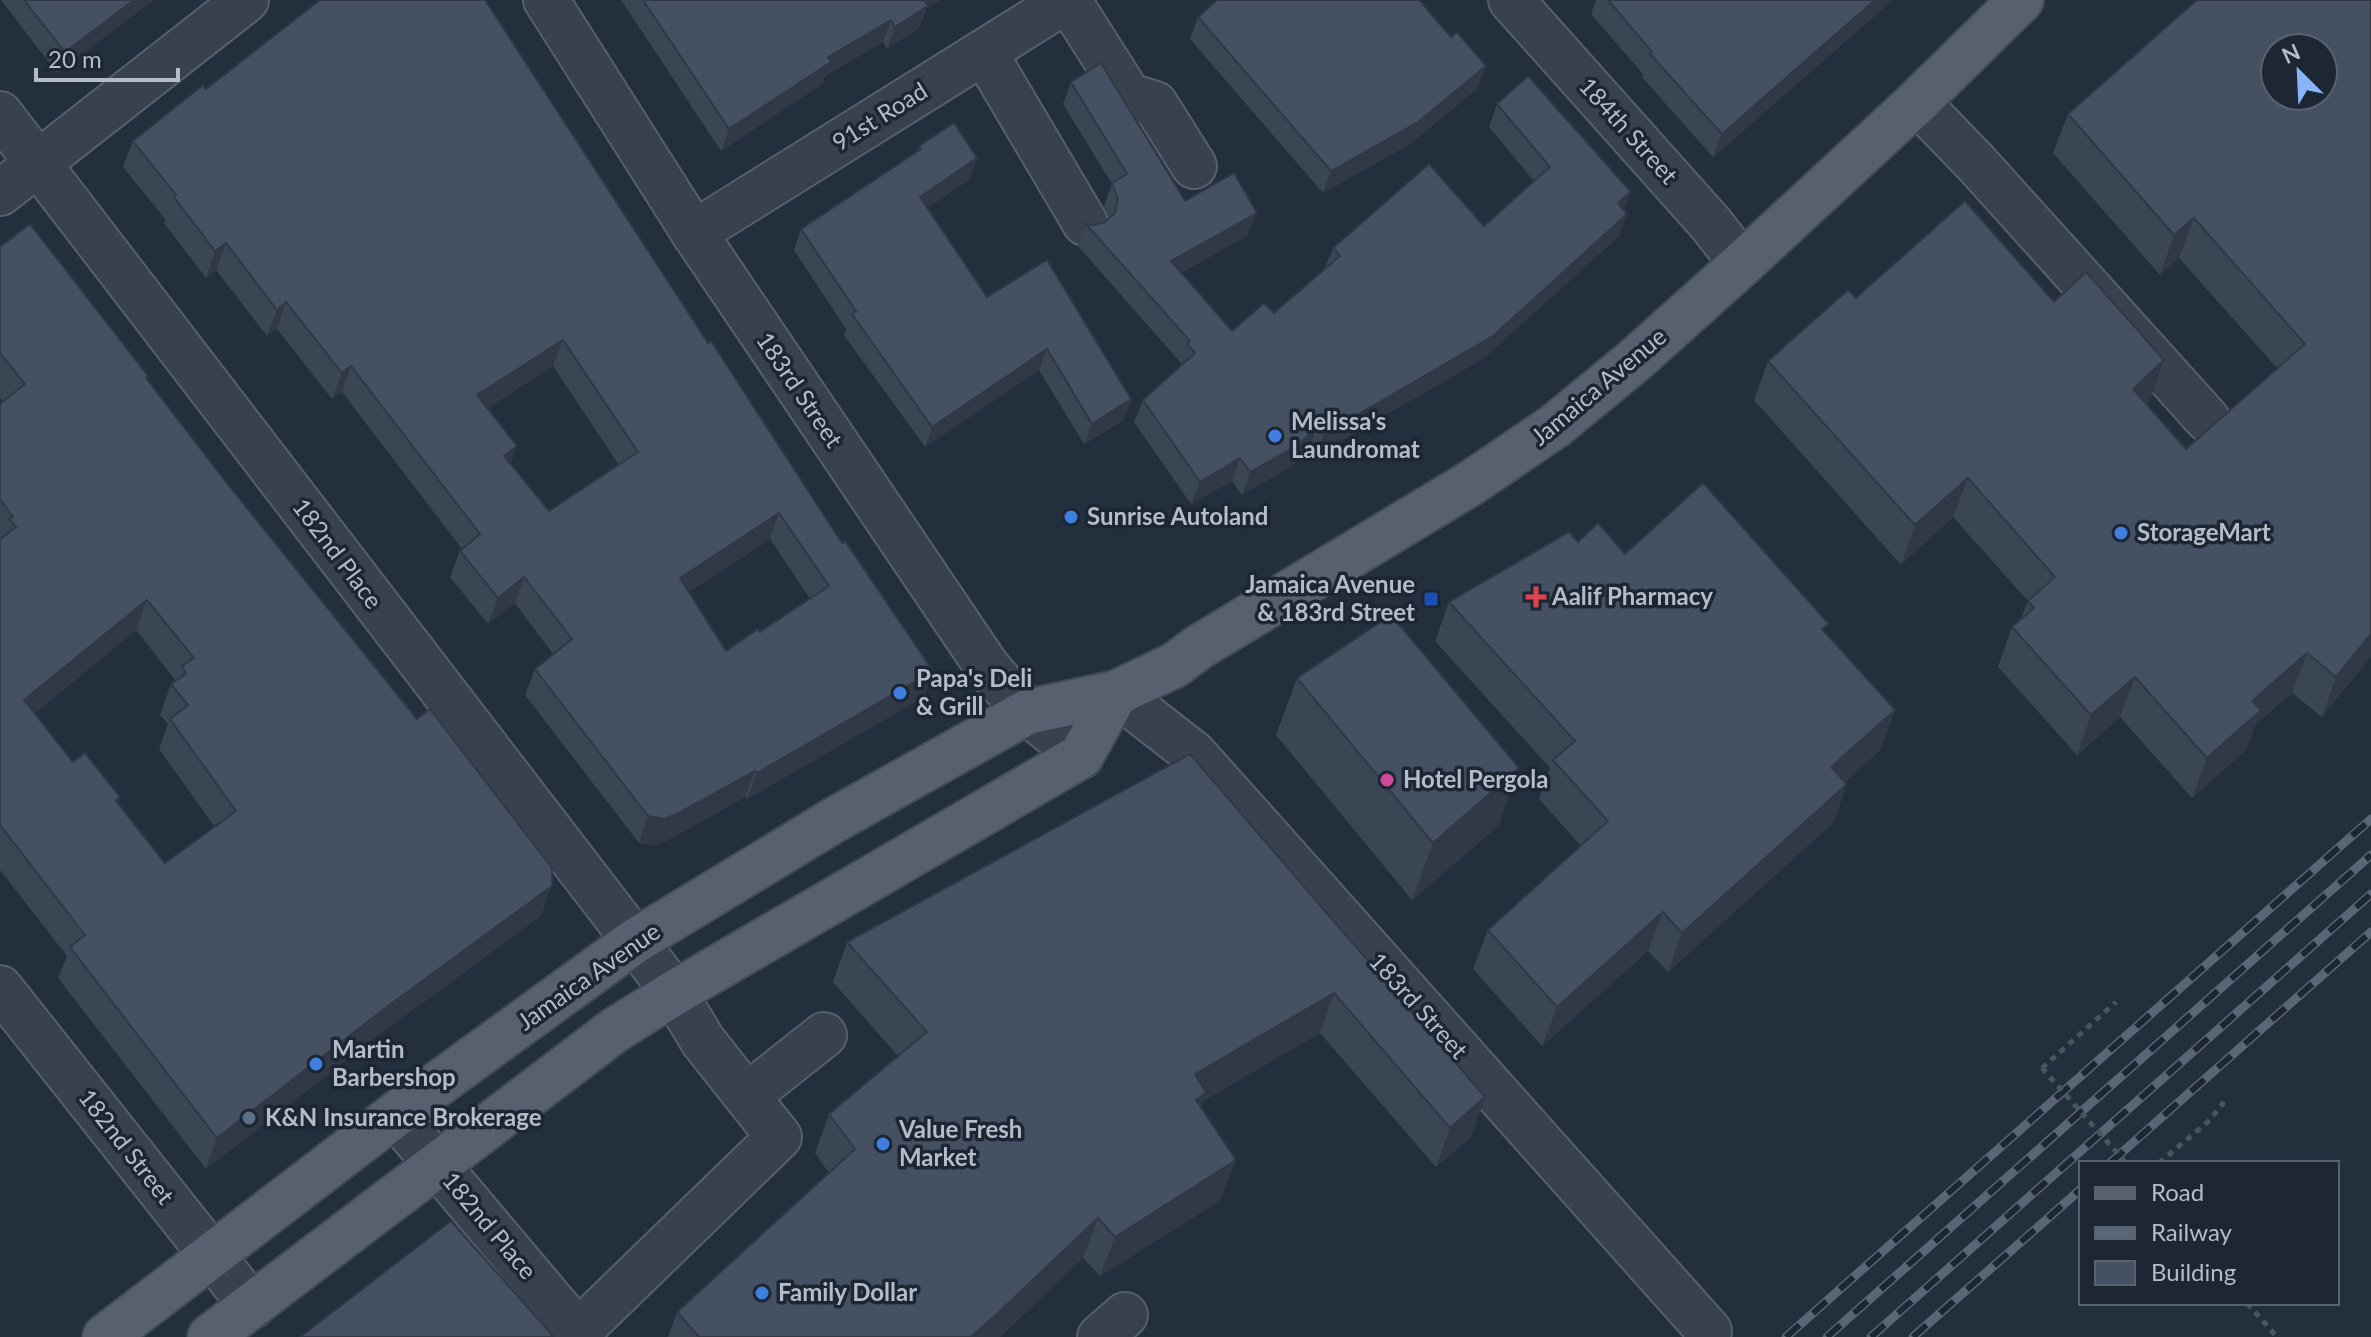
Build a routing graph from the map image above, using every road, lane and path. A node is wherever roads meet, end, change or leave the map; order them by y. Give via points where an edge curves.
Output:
1 (246, 0) edge
2 (546, 0) edge
3 (1067, 0) edge
4 (1511, 0) edge
5 (2021, 0) edge
6 (984, 52) junction
7 (1917, 102) junction
8 (0, 114) edge
9 (38, 163) junction
10 (1194, 166) dead end
11 (0, 193) edge
12 (1085, 223) edge
13 (694, 233) junction
14 (1742, 264) junction
15 (2207, 419) dead end
16 (1116, 693) junction
17 (1027, 712) junction
18 (1081, 756) junction
19 (635, 941) junction
20 (0, 988) edge
21 (674, 993) junction
22 (2116, 1002) dead end
23 (824, 1035) dead end
24 (747, 1096) junction
25 (2224, 1102) dead end
26 (395, 1115) junction
27 (2124, 1161) edge
28 (2161, 1161) edge
29 (439, 1166) junction
30 (211, 1255) junction
31 (2249, 1305) edge
32 (252, 1306) junction
33 (1709, 1331) dead end
34 (580, 1334) edge
35 (105, 1337) edge
36 (210, 1337) edge
37 (2277, 1337) edge

1 - 9 street
2 - 13 street, 183rd Street
3 - 6 street, 91st Road
3 - 10 street via 1129,96 1155,104
4 - 14 street, 184th Street
5 - 7 main road, Jamaica Avenue
6 - 12 street
6 - 13 street, 91st Road
7 - 14 main road, Jamaica Avenue
7 - 15 street
8 - 9 street, 182nd Place
9 - 11 street
9 - 19 street, 182nd Place
13 - 17 street, 183rd Street via 981,658
14 - 16 main road, Jamaica Avenue via 1594,395 1514,456 1175,665
16 - 17 main road, Jamaica Avenue
16 - 18 main road
16 - 33 street, 183rd Street via 1194,754
17 - 18 street, 183rd Street
17 - 19 main road, Jamaica Avenue
18 - 21 main road
19 - 21 street, 182nd Place
19 - 26 main road, Jamaica Avenue
20 - 30 street, 182nd Street
21 - 24 street, 182nd Place via 703,1041
21 - 29 main road via 615,1030
22 - 27 path, bridge via 2042,1068
23 - 24 street
24 - 34 street, 182nd Place via 779,1137
25 - 28 path
26 - 29 street, 182nd Place
26 - 30 main road, Jamaica Avenue
29 - 32 main road
29 - 34 street, 182nd Place
30 - 32 street, 182nd Street
30 - 35 main road, Jamaica Avenue
31 - 37 path
32 - 36 main road

